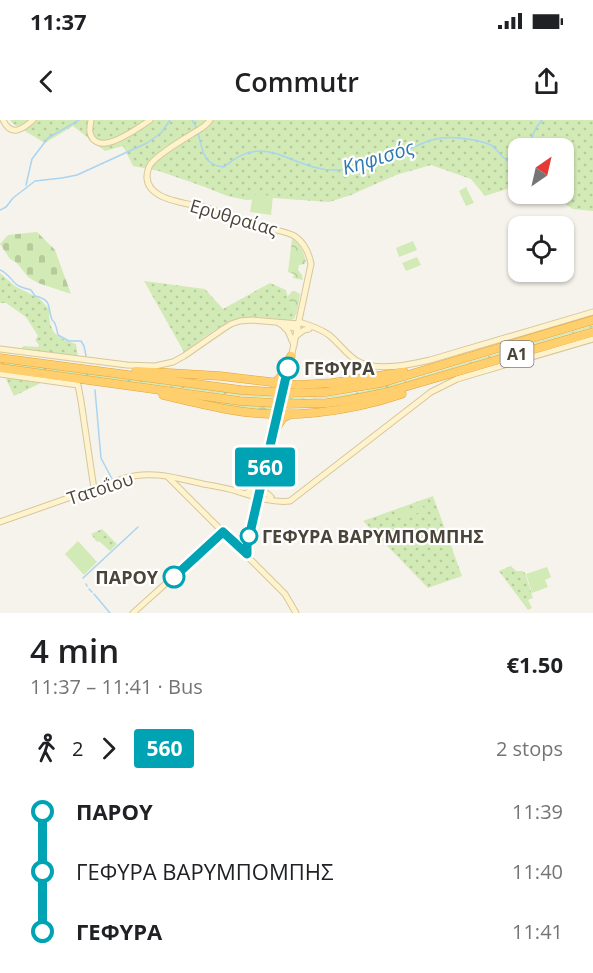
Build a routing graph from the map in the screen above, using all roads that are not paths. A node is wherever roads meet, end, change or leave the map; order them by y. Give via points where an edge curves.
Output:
1 (3, 120) edge
2 (33, 120) edge
3 (91, 120) edge
4 (150, 120) edge
5 (210, 120) edge
6 (593, 312) edge
7 (270, 321) junction
8 (593, 321) edge
9 (281, 324) junction
10 (298, 325) junction
11 (309, 329) junction
12 (318, 329) junction
13 (593, 332) edge
14 (296, 336) junction
15 (593, 339) edge
16 (294, 345) junction
17 (0, 349) edge
18 (291, 356) junction
19 (0, 358) edge
20 (439, 366) junction
21 (0, 368) edge
22 (107, 371) junction
23 (0, 374) edge
24 (441, 376) junction
25 (270, 382) junction
26 (116, 384) junction
27 (284, 386) junction
28 (278, 412) junction
29 (260, 413) junction
30 (291, 414) junction
31 (274, 431) junction
32 (167, 476) junction
33 (262, 482) junction
34 (94, 489) junction
35 (248, 494) junction
36 (299, 494) junction
37 (259, 496) junction
38 (271, 497) junction
39 (256, 507) junction
40 (0, 522) edge
41 (223, 532) junction
42 (247, 554) junction
43 (133, 613) edge
44 (296, 613) edge

1 - 2 main road via 8,128 18,130
3 - 4 main road via 92,138 105,144
5 - 10 main road, Ερυθραίας via 152,161 147,175 151,188 171,201 286,232 300,241 311,264
6 - 12 main road via 398,366 359,362
7 - 9 main road
7 - 10 main road
7 - 17 main road via 231,324 184,356 155,366
8 - 20 highway, Α1
9 - 10 main road
9 - 16 main road
10 - 11 main road
10 - 12 main road
10 - 14 main road, Ερυθραίας
11 - 12 main road
11 - 14 main road
13 - 24 highway, Α1
14 - 16 main road, Ερυθραίας
15 - 36 main road via 443,385
16 - 18 main road, Ερυθραίας
18 - 25 highway via 281,377
18 - 27 main road, Ερυθραίας
19 - 22 highway, Α1
20 - 22 highway, Α1 via 381,383 309,393 241,390
20 - 27 highway via 333,383
21 - 26 highway, Α1
22 - 25 highway
23 - 34 main road via 78,385
24 - 26 highway, Α1 via 361,398 309,404 240,401
24 - 30 highway via 375,402
25 - 27 highway
26 - 29 highway
27 - 28 main road, Ερυθραίας, bridge
28 - 29 highway
28 - 30 highway
28 - 31 main road, Ερυθραίας
29 - 31 highway via 272,423
30 - 31 highway
31 - 33 main road, Ερυθραίας
32 - 34 main road, Τατοΐου via 134,475
32 - 35 main road, Τατοΐου
32 - 41 main road
33 - 35 main road
33 - 37 main road, Ερυθραίας
33 - 38 main road
34 - 40 main road, Τατοΐου
35 - 37 main road, Τατοΐου
35 - 39 main road
36 - 37 main road via 284,502
36 - 38 main road
37 - 38 main road
37 - 39 main road, Ερυθραίας
39 - 42 main road, Ερυθραίας
41 - 42 main road
41 - 43 main road
42 - 44 main road via 285,594

